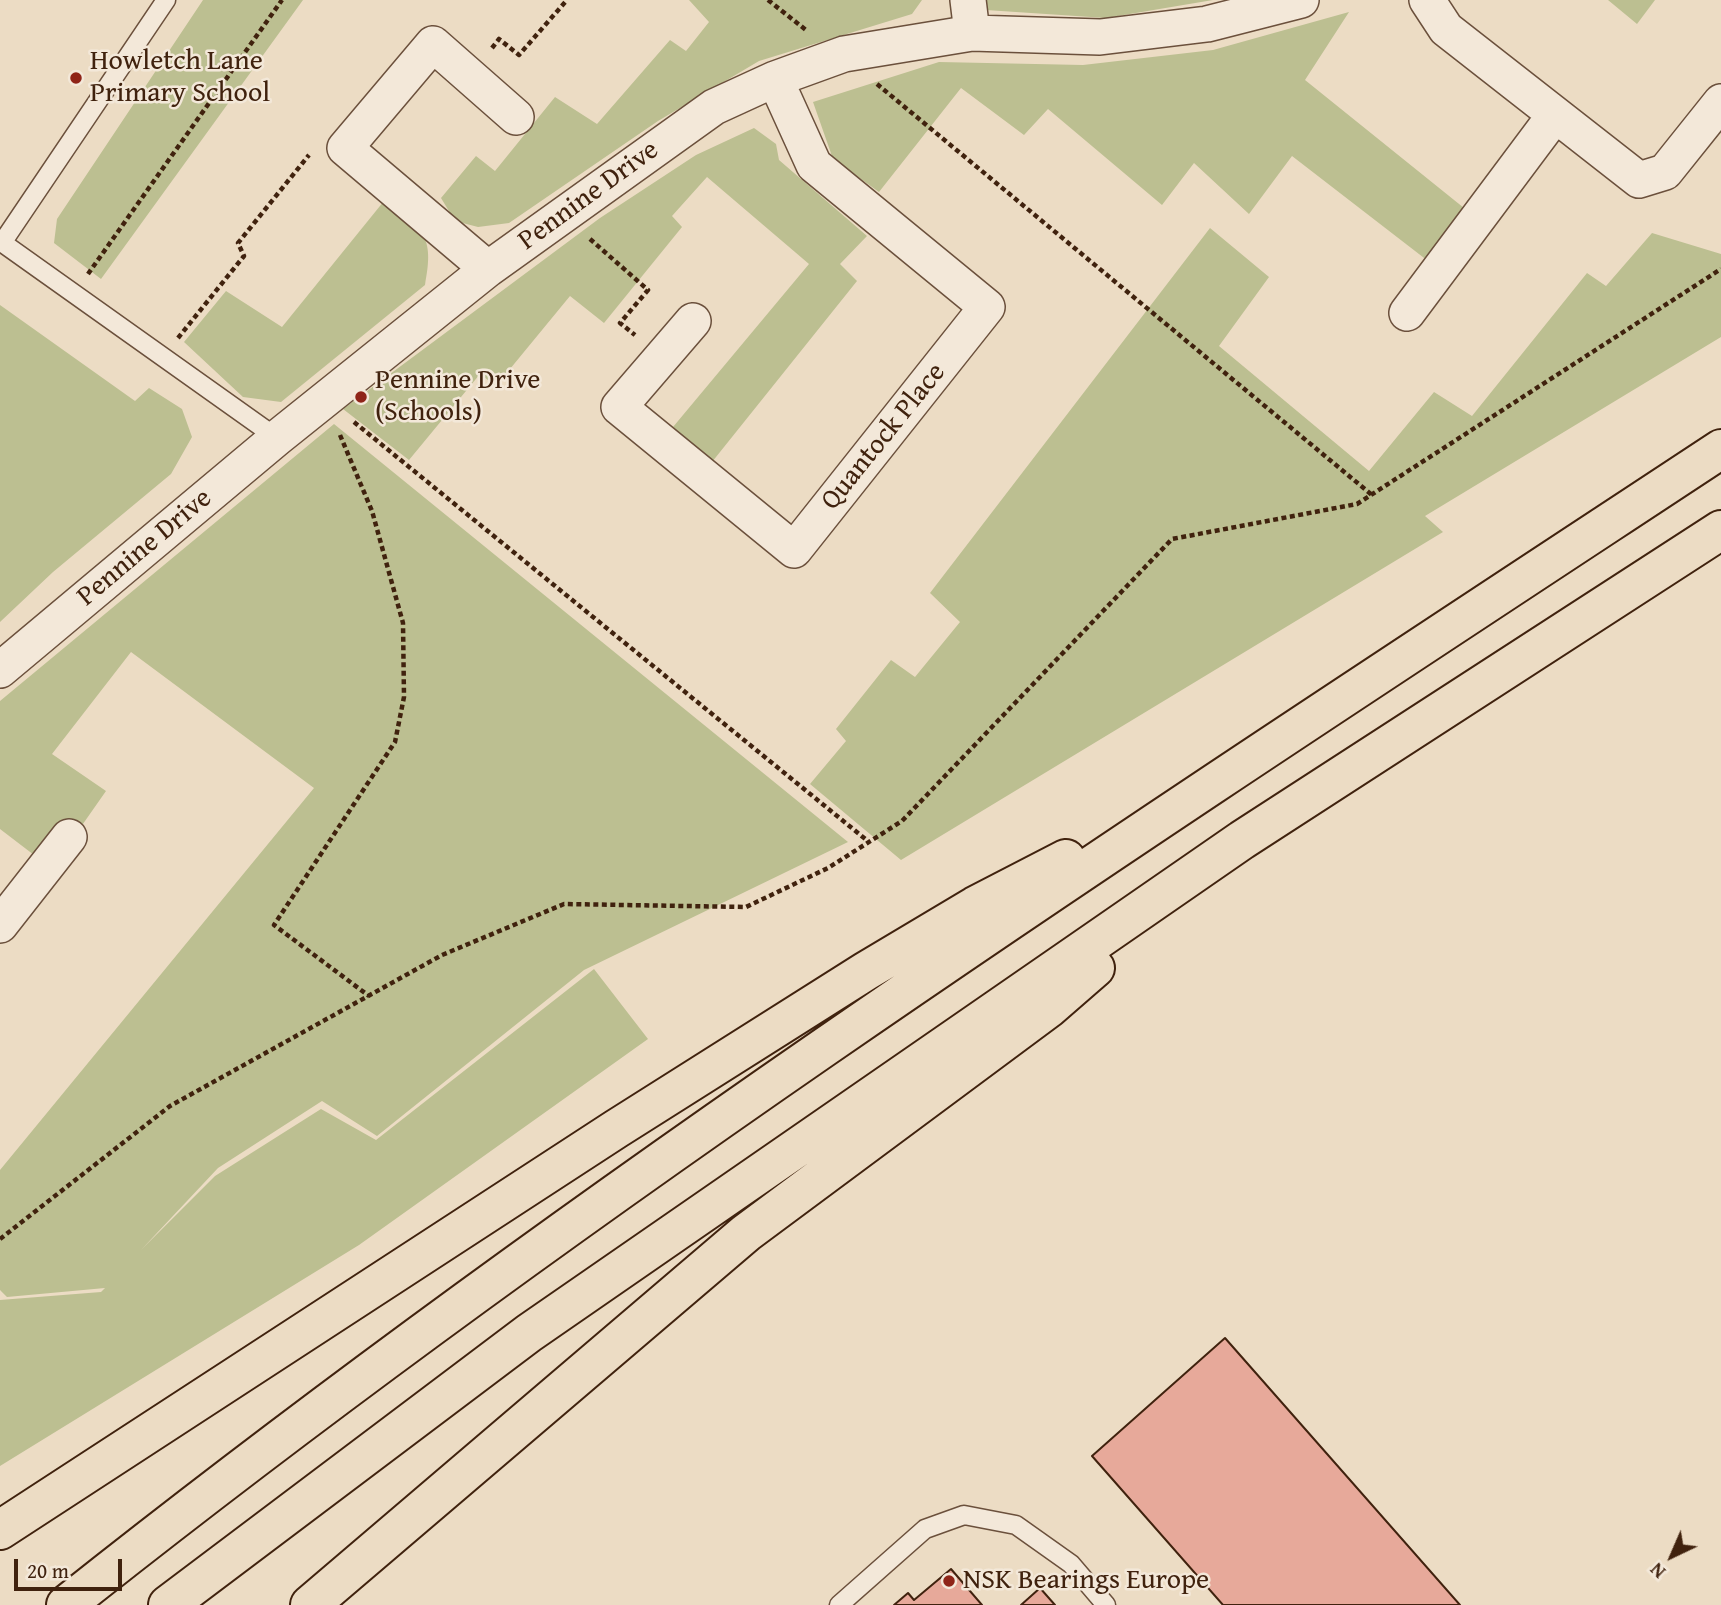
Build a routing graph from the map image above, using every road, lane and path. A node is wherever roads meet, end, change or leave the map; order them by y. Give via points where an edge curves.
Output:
1 (166, 0) edge
2 (282, 0) edge
3 (567, 0) edge
4 (768, 0) edge
5 (1301, 0) edge
6 (1427, 0) edge
7 (970, 16) edge
8 (810, 33) dead end
9 (469, 76) junction
10 (775, 79) junction
11 (870, 79) dead end
12 (1721, 102) edge
13 (1555, 115) junction
14 (516, 117) dead end
15 (345, 148) junction
16 (563, 215) junction
17 (1, 242) edge
18 (488, 268) junction
19 (1721, 268) edge
20 (74, 294) junction
21 (1407, 313) dead end
22 (693, 321) dead end
23 (162, 357) junction
24 (661, 357) junction
25 (325, 399) junction
26 (277, 438) junction
27 (1721, 449) edge
28 (1372, 495) junction
29 (1721, 530) edge
30 (0, 670) edge
31 (1202, 790) junction
32 (69, 837) dead end
33 (1242, 840) junction
34 (870, 842) junction
35 (0, 925) edge
36 (369, 996) junction
37 (0, 1239) edge
38 (0, 1530) edge
39 (66, 1605) edge
40 (168, 1605) edge
41 (310, 1605) edge
42 (839, 1605) edge
43 (1106, 1605) edge

1 - 17 lane
2 - 20 path
3 - 9 path via 519,55 499,39
4 - 8 path
5 - 7 street, Pennine Drive via 1207,24 1100,37
6 - 13 street via 1446,29
7 - 10 street, Pennine Drive
9 - 14 street
9 - 15 street via 433,44
10 - 16 street, Pennine Drive via 714,107
10 - 24 street, Quantock Place via 814,165 987,307 794,550 619,407
11 - 28 path
12 - 13 street via 1665,172 1639,180
13 - 21 street
15 - 18 street
15 - 23 path via 321,140 238,243 244,256
16 - 18 street, Pennine Drive
16 - 24 path via 648,290 621,323
17 - 20 lane
18 - 25 street, Pennine Drive
19 - 28 path
20 - 23 lane
22 - 24 street, Quantock Place
23 - 26 lane
25 - 26 street, Pennine Drive
25 - 34 path
25 - 36 path via 372,512 403,623 404,697 395,742 274,925
26 - 30 street, Pennine Drive
27 - 31 highway
28 - 34 path via 1357,504 1172,539 902,821
29 - 33 highway
31 - 38 highway via 975,906 866,971
31 - 39 highway via 574,1225 209,1492
32 - 35 street
33 - 40 highway via 529,1333
33 - 41 highway via 1049,1008 746,1233
34 - 36 path via 828,868 746,907 565,904 442,955
36 - 37 path via 170,1106
42 - 43 lane via 925,1529 964,1515 1016,1525 1071,1564

